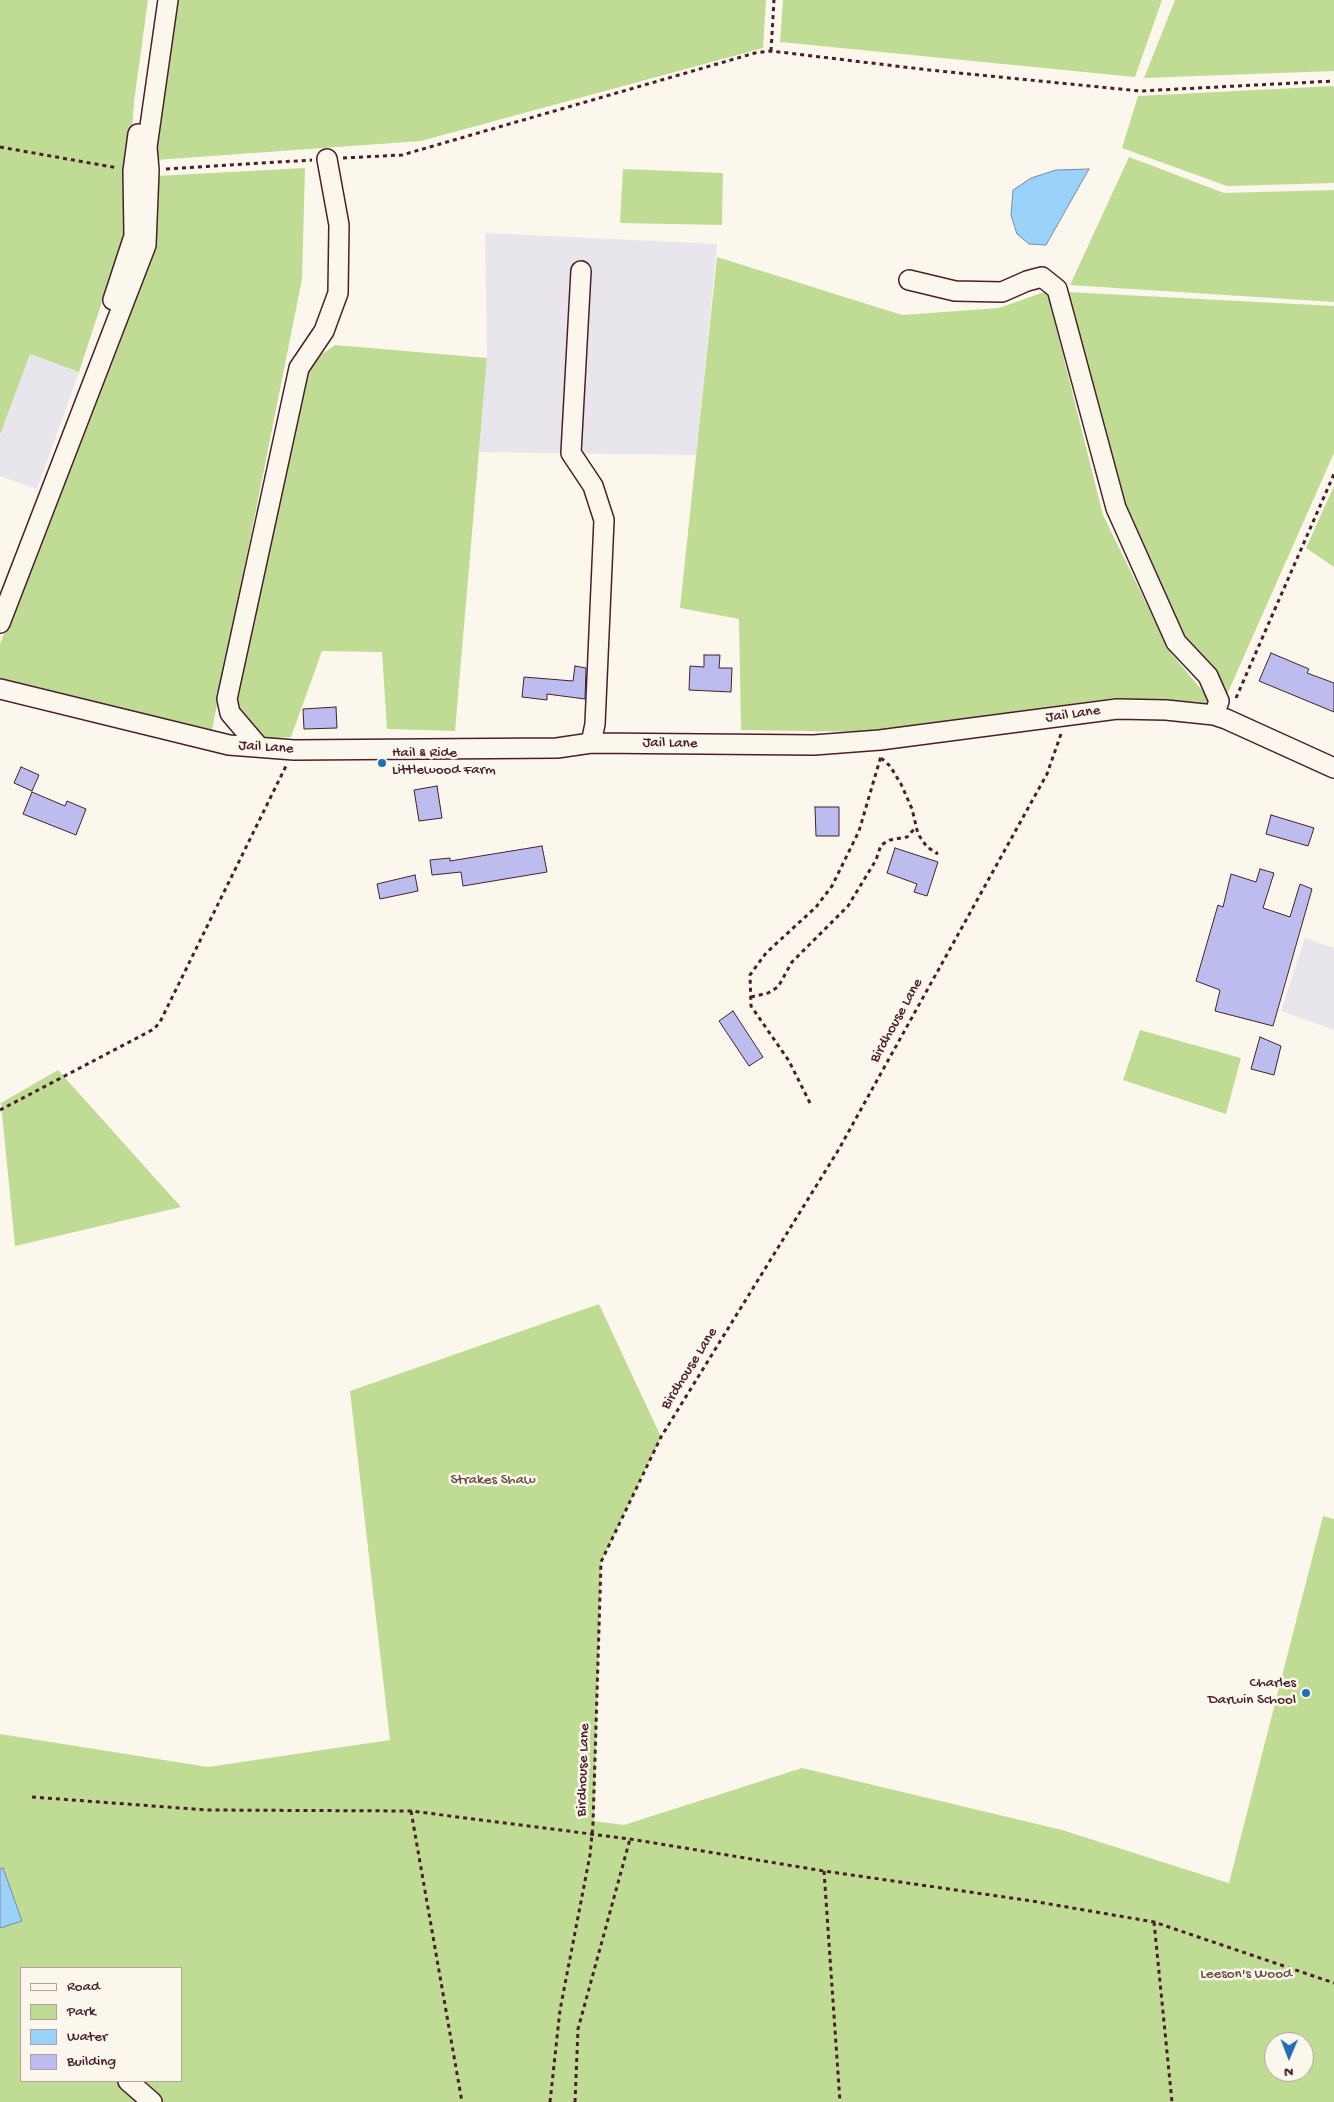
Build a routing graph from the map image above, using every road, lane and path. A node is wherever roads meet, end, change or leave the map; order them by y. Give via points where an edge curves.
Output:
1 (157, 0) edge
2 (168, 0) edge
3 (774, 0) edge
4 (771, 51) junction
5 (1334, 81) edge
6 (0, 148) edge
7 (327, 159) junction
8 (141, 171) junction
9 (581, 270) dead end
10 (909, 280) dead end
11 (1334, 474) edge
12 (0, 593) edge
13 (0, 623) edge
14 (0, 689) edge
15 (1068, 716) junction
16 (1220, 717) junction
17 (591, 743) junction
18 (259, 747) junction
19 (881, 749) junction
20 (294, 750) junction
21 (1334, 768) edge
22 (916, 827) junction
23 (938, 854) dead end
24 (751, 997) junction
25 (810, 1103) dead end
26 (0, 1110) edge
27 (32, 1797) dead end
28 (411, 1811) junction
29 (592, 1835) junction
30 (630, 1839) junction
31 (824, 1871) junction
32 (1154, 1922) junction
33 (1334, 1983) edge
34 (129, 2082) edge
35 (152, 2102) edge
36 (462, 2102) edge
37 (550, 2102) edge
38 (575, 2102) edge
39 (840, 2102) edge
40 (1172, 2102) edge

1 - 8 street
2 - 8 street
3 - 4 path
4 - 5 path via 1140,91
4 - 7 path via 402,155
6 - 8 path
7 - 8 path
7 - 18 street via 339,225 338,293 324,331 299,368 227,699 230,713
8 - 12 street via 134,236 101,337
8 - 13 street via 146,245
9 - 17 street via 571,454 593,486 604,520 595,724
10 - 16 street via 955,291 1002,292 1042,277 1057,289 1116,508 1176,642 1208,676 1219,701
11 - 16 path
14 - 18 street, Jail Lane via 229,745
15 - 16 street, Jail Lane via 1117,709 1166,710
15 - 19 street, Jail Lane
15 - 29 path, Birdhouse Lane via 1047,774 839,1149 661,1436 601,1562
16 - 21 street, Jail Lane
17 - 19 street, Jail Lane via 814,745
17 - 20 street, Jail Lane via 557,748
18 - 20 street, Jail Lane
19 - 22 path via 912,809
19 - 24 path via 859,831 832,886 816,907 766,953 750,975
20 - 26 path via 160,1022 154,1029
22 - 23 path via 927,847
22 - 24 path via 907,837 881,845 872,868 848,906 804,948 778,987
24 - 25 path via 751,1006 789,1060
27 - 28 path via 207,1810
28 - 29 path
28 - 36 path
29 - 30 path
29 - 37 path, Birdhouse Lane via 560,2010
30 - 31 path
30 - 38 path via 578,2029
31 - 32 path
31 - 39 path
32 - 33 path
32 - 40 path
34 - 35 street

